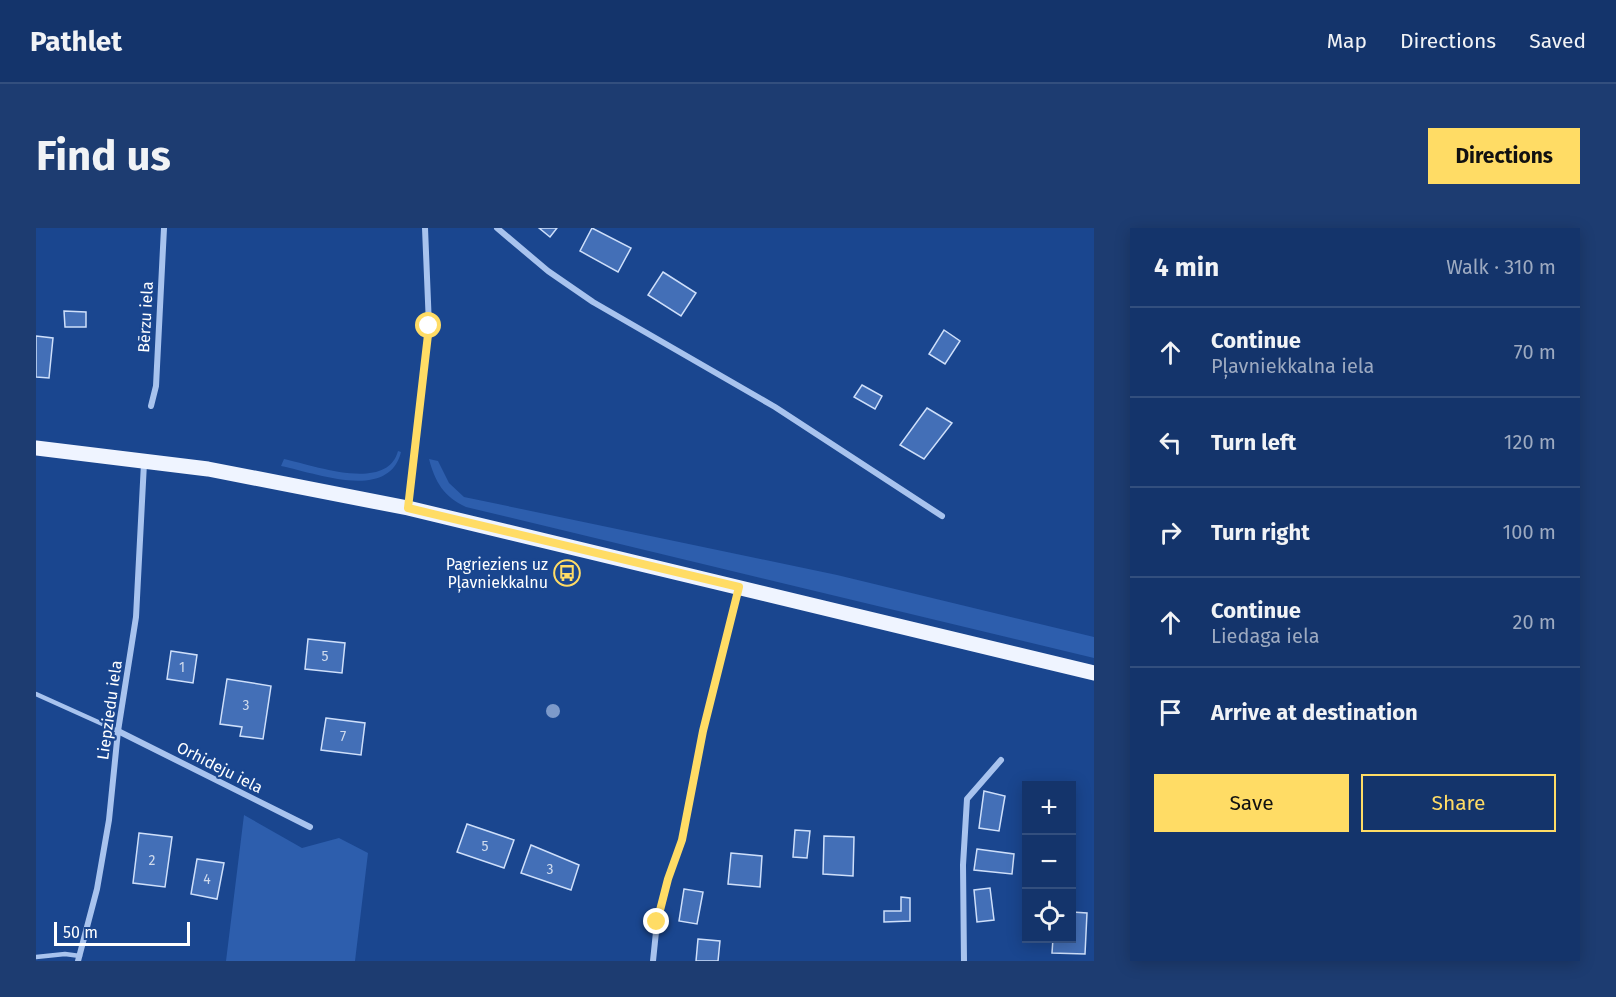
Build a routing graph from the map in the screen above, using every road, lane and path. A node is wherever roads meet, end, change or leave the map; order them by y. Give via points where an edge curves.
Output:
1 (164, 228) edge
2 (425, 228) edge
3 (496, 228) edge
4 (151, 406) dead end
5 (36, 447) edge
6 (144, 459) junction
7 (408, 508) junction
8 (942, 516) dead end
9 (739, 587) junction
10 (1094, 673) edge
11 (36, 694) edge
12 (118, 731) junction
13 (1001, 760) dead end
14 (310, 827) dead end
15 (36, 957) edge
16 (79, 958) edge
17 (653, 961) edge
18 (964, 961) edge

1 - 4 street, Bērzu iela via 156,386
2 - 7 street via 429,326
3 - 8 street via 593,302 775,407
5 - 6 main road
6 - 7 main road via 274,480
6 - 12 street, Liepziedu iela via 136,617
7 - 9 main road
9 - 10 main road
9 - 17 street via 703,731 682,840 657,922
11 - 12 lane
12 - 14 street, Orhideju iela
12 - 16 street, Liepziedu iela via 101,866
13 - 18 street via 967,799
15 - 16 lane via 65,954

